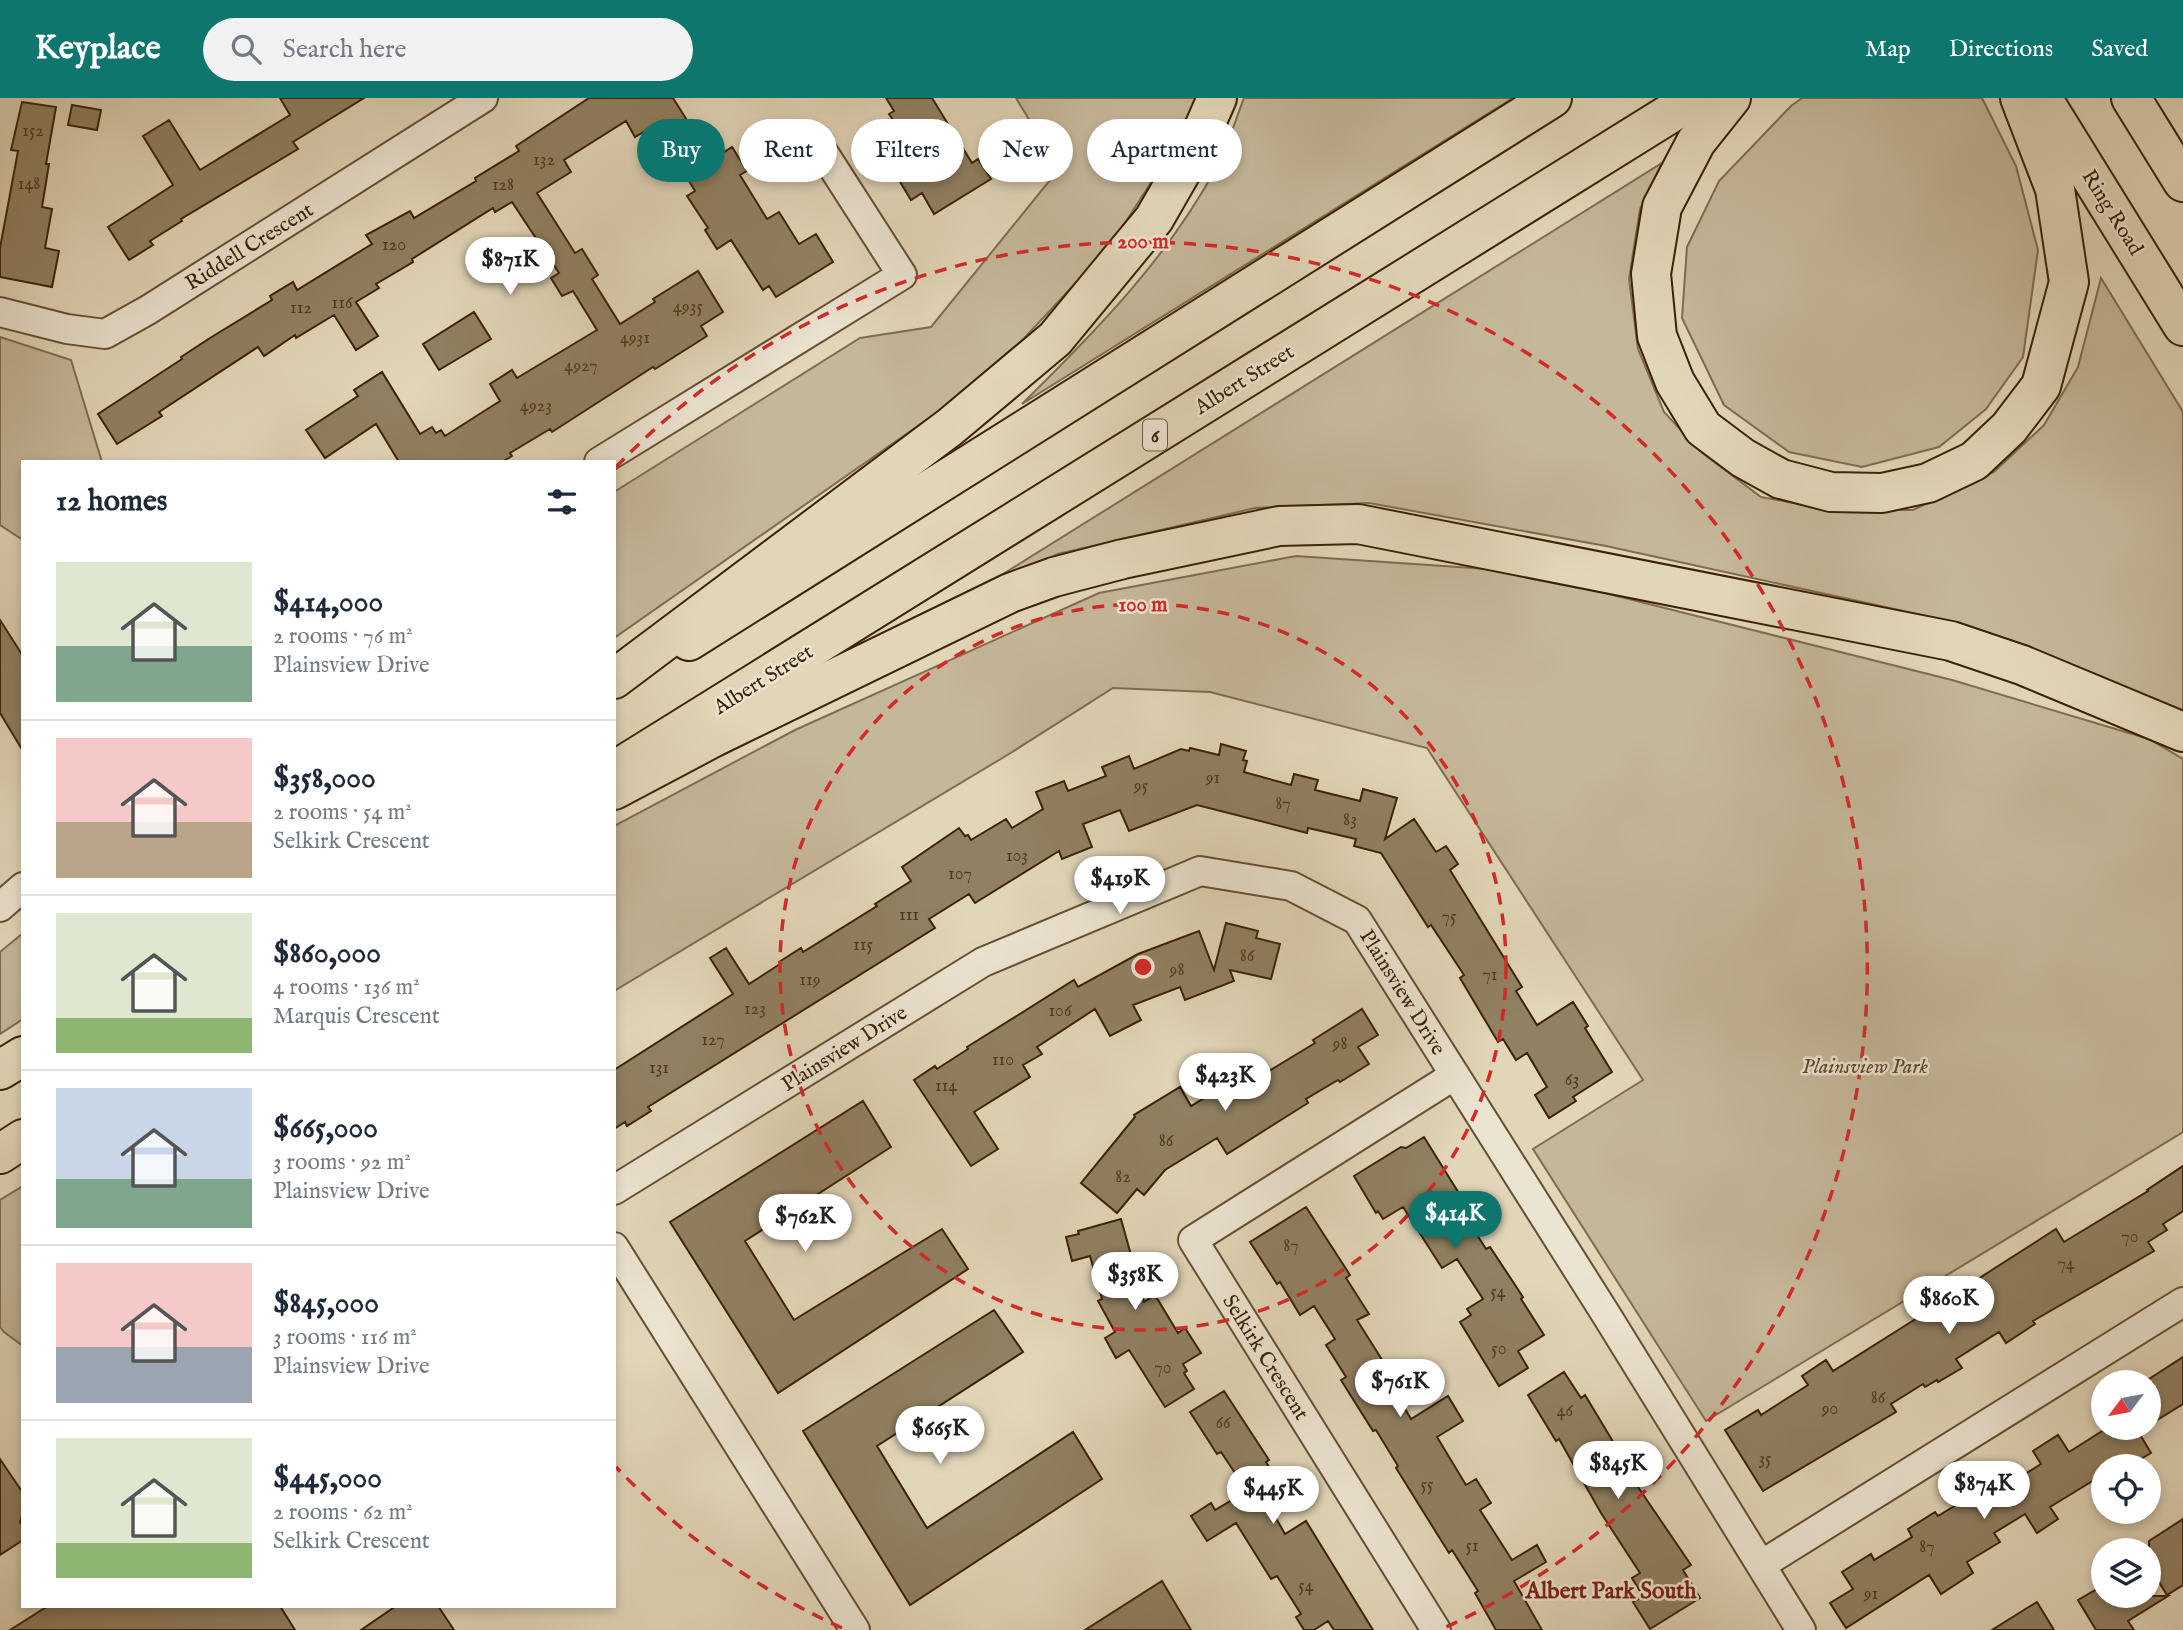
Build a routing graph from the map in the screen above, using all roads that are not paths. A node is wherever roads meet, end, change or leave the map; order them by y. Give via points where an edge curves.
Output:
1 (483, 98) edge
2 (1217, 98) edge
3 (1552, 98) edge
4 (1695, 98) edge
5 (1731, 98) edge
6 (2020, 98) edge
7 (2042, 98) edge
8 (2131, 98) edge
9 (2152, 98) edge
10 (2183, 132) edge
11 (837, 174) edge
12 (2183, 182) edge
13 (0, 312) edge
14 (2183, 326) edge
15 (602, 460) edge
16 (616, 678) edge
17 (616, 687) edge
18 (2183, 732) edge
19 (616, 770) edge
20 (616, 789) edge
21 (21, 889) edge
22 (0, 907) edge
23 (21, 1057) edge
24 (0, 1070) edge
25 (1455, 1075) junction
26 (21, 1140) edge
27 (0, 1154) edge
28 (616, 1189) edge
29 (616, 1250) edge
30 (2183, 1301) edge
31 (1761, 1565) junction
32 (855, 1630) edge
33 (1436, 1630) edge
34 (1801, 1630) edge

1 - 13 street, Riddell Crescent via 105,334
2 - 16 main road via 1196,146 1154,219 1055,339 950,427
3 - 17 main road
4 - 19 main road, Albert Street / 6
5 - 6 main road via 1696,142 1662,207 1651,274 1657,336 1675,382 1703,428 1743,458 1781,479 1831,492 1882,493 1928,483 1974,461 2010,428 2041,386 2069,282 2055,189
7 - 14 main road, Ring Road
8 - 12 main road
9 - 10 main road
11 - 15 street via 902,275
18 - 20 main road via 1951,641 1358,524 1279,526 1123,559 1010,593
21 - 22 street
23 - 24 main road
25 - 28 street, Plainsview Drive via 1357,920 1291,886 1200,871 983,962
25 - 31 street, Plainsview Drive
25 - 33 street, Selkirk Crescent via 1193,1240
26 - 27 main road
29 - 32 street
30 - 31 street
31 - 34 street, Plainsview Drive

